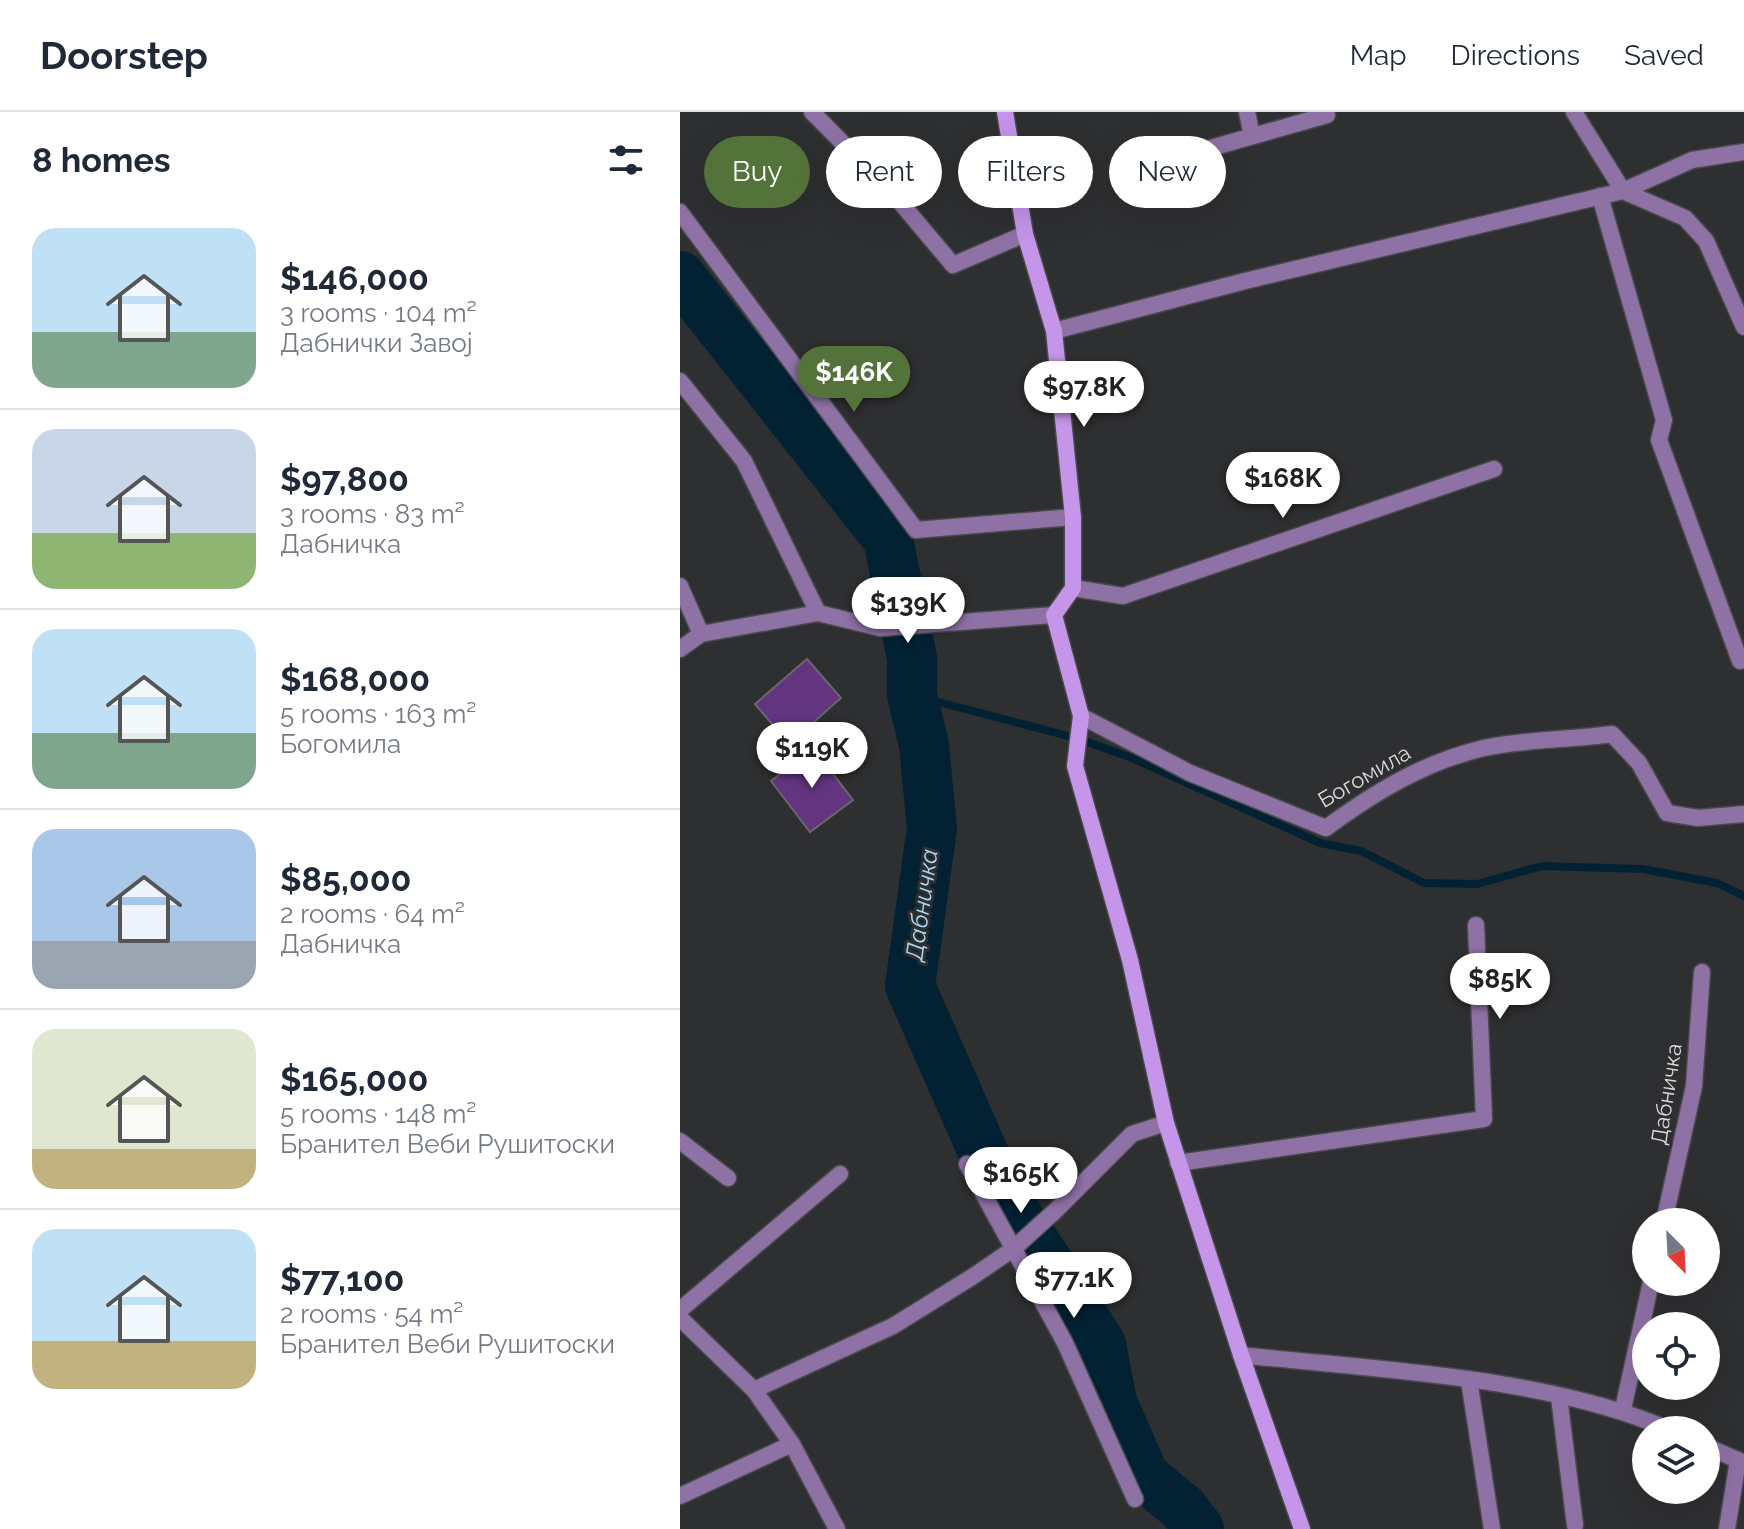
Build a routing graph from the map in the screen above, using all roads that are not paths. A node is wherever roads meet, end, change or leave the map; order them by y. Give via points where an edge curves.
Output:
1 (812, 112) edge
2 (1005, 112) edge
3 (1247, 112) edge
4 (1574, 112) edge
5 (1327, 115) dead end
6 (1252, 136) junction
7 (1226, 143) edge
8 (1744, 152) edge
9 (1623, 191) junction
10 (1600, 196) junction
11 (680, 212) edge
12 (1025, 234) junction
13 (1744, 327) edge
14 (1054, 331) junction
15 (680, 381) edge
16 (1494, 469) dead end
17 (1073, 517) junction
18 (680, 586) edge
19 (1073, 588) junction
20 (818, 613) junction
21 (1054, 615) junction
22 (701, 634) junction
23 (680, 649) edge
24 (1740, 661) dead end
25 (1081, 716) junction
26 (1744, 814) edge
27 (1476, 925) dead end
28 (1702, 972) dead end
29 (1166, 1123) junction
30 (680, 1141) edge
31 (1178, 1163) junction
32 (967, 1164) dead end
33 (840, 1174) dead end
34 (728, 1178) dead end
35 (1667, 1208) edge
36 (1013, 1249) junction
37 (1648, 1296) edge
38 (680, 1310) edge
39 (680, 1318) edge
40 (1241, 1355) junction
41 (1469, 1380) junction
42 (754, 1390) junction
43 (1559, 1397) junction
44 (1623, 1409) junction
45 (1639, 1416) edge
46 (792, 1444) junction
47 (1720, 1452) edge
48 (1741, 1461) edge
49 (680, 1496) edge
50 (1135, 1499) dead end
51 (1575, 1525) dead end
52 (837, 1529) edge
53 (1302, 1529) edge
54 (1492, 1529) edge
55 (1727, 1529) edge

1 - 12 street via 895,196 953,265
2 - 12 street
3 - 6 street
4 - 9 street
5 - 6 street
6 - 7 street
8 - 9 street via 1692,160
9 - 10 street
9 - 13 street via 1685,218 1706,241
10 - 14 street
10 - 24 street via 1664,420 1659,440
11 - 17 street via 916,530
12 - 14 street
14 - 17 street
15 - 20 street via 744,461
16 - 19 street via 1123,596
17 - 19 street
18 - 22 street
19 - 21 street
20 - 21 street via 880,628
20 - 22 street
21 - 25 street
22 - 23 street
25 - 26 street, Богомила via 1190,773 1326,828 1368,797 1430,764 1486,748 1612,734 1639,763 1667,813 1698,818
25 - 29 street via 1075,766 1130,960
27 - 31 street via 1484,1119
28 - 35 street, Дабничка via 1694,1086
29 - 31 street
29 - 36 street via 1132,1134
30 - 34 street
31 - 40 street
32 - 36 street
33 - 38 street
36 - 42 street via 893,1326
36 - 50 street via 1065,1343
37 - 44 street
39 - 42 street
40 - 41 street
40 - 53 street
41 - 43 street
41 - 54 street
42 - 46 street
43 - 44 street
43 - 51 street
44 - 45 street
46 - 49 street
46 - 52 street
47 - 48 street
48 - 55 street

